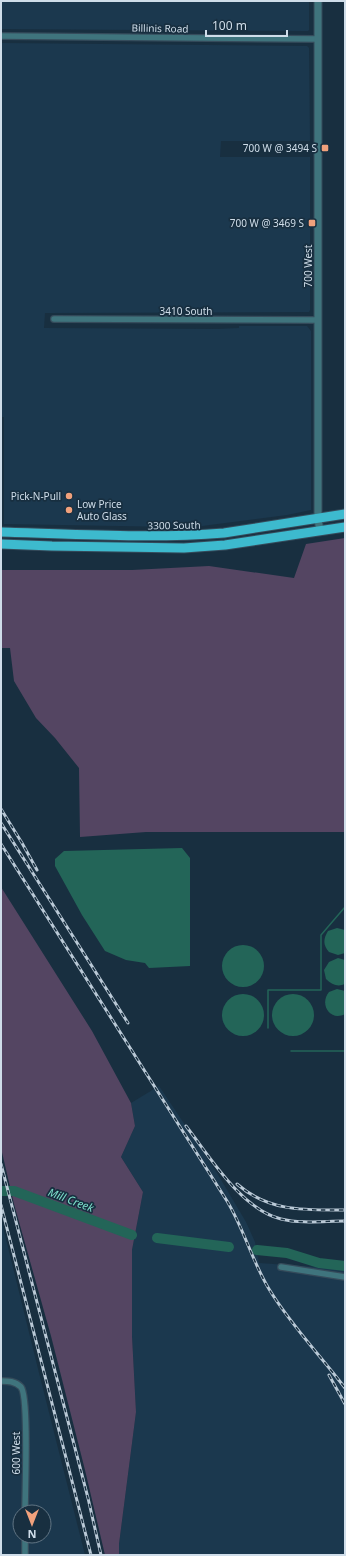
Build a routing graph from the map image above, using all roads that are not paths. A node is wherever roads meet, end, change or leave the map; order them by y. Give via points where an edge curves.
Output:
1 (318, 1) edge
2 (1, 36) edge
3 (318, 39) junction
4 (54, 319) dead end
5 (318, 320) junction
6 (345, 514) edge
7 (318, 519) junction
8 (345, 527) edge
9 (320, 531) junction
10 (1, 532) edge
11 (1, 544) edge
12 (281, 1268) dead end
13 (345, 1277) edge
14 (1, 1381) edge
15 (25, 1504) edge
16 (25, 1544) edge
17 (25, 1555) edge

1 - 3 street, 700 West
2 - 3 street, Billinis Road
3 - 5 street, 700 West
4 - 5 street, 3410 South
5 - 7 street, 700 West
6 - 7 main road, 3300 South
7 - 9 street, 700 West
7 - 10 main road, 3300 South via 197,535
8 - 9 main road
9 - 11 main road via 225,545 184,548
12 - 13 street
14 - 15 street, 600 West via 17,1384 24,1393
16 - 17 street

